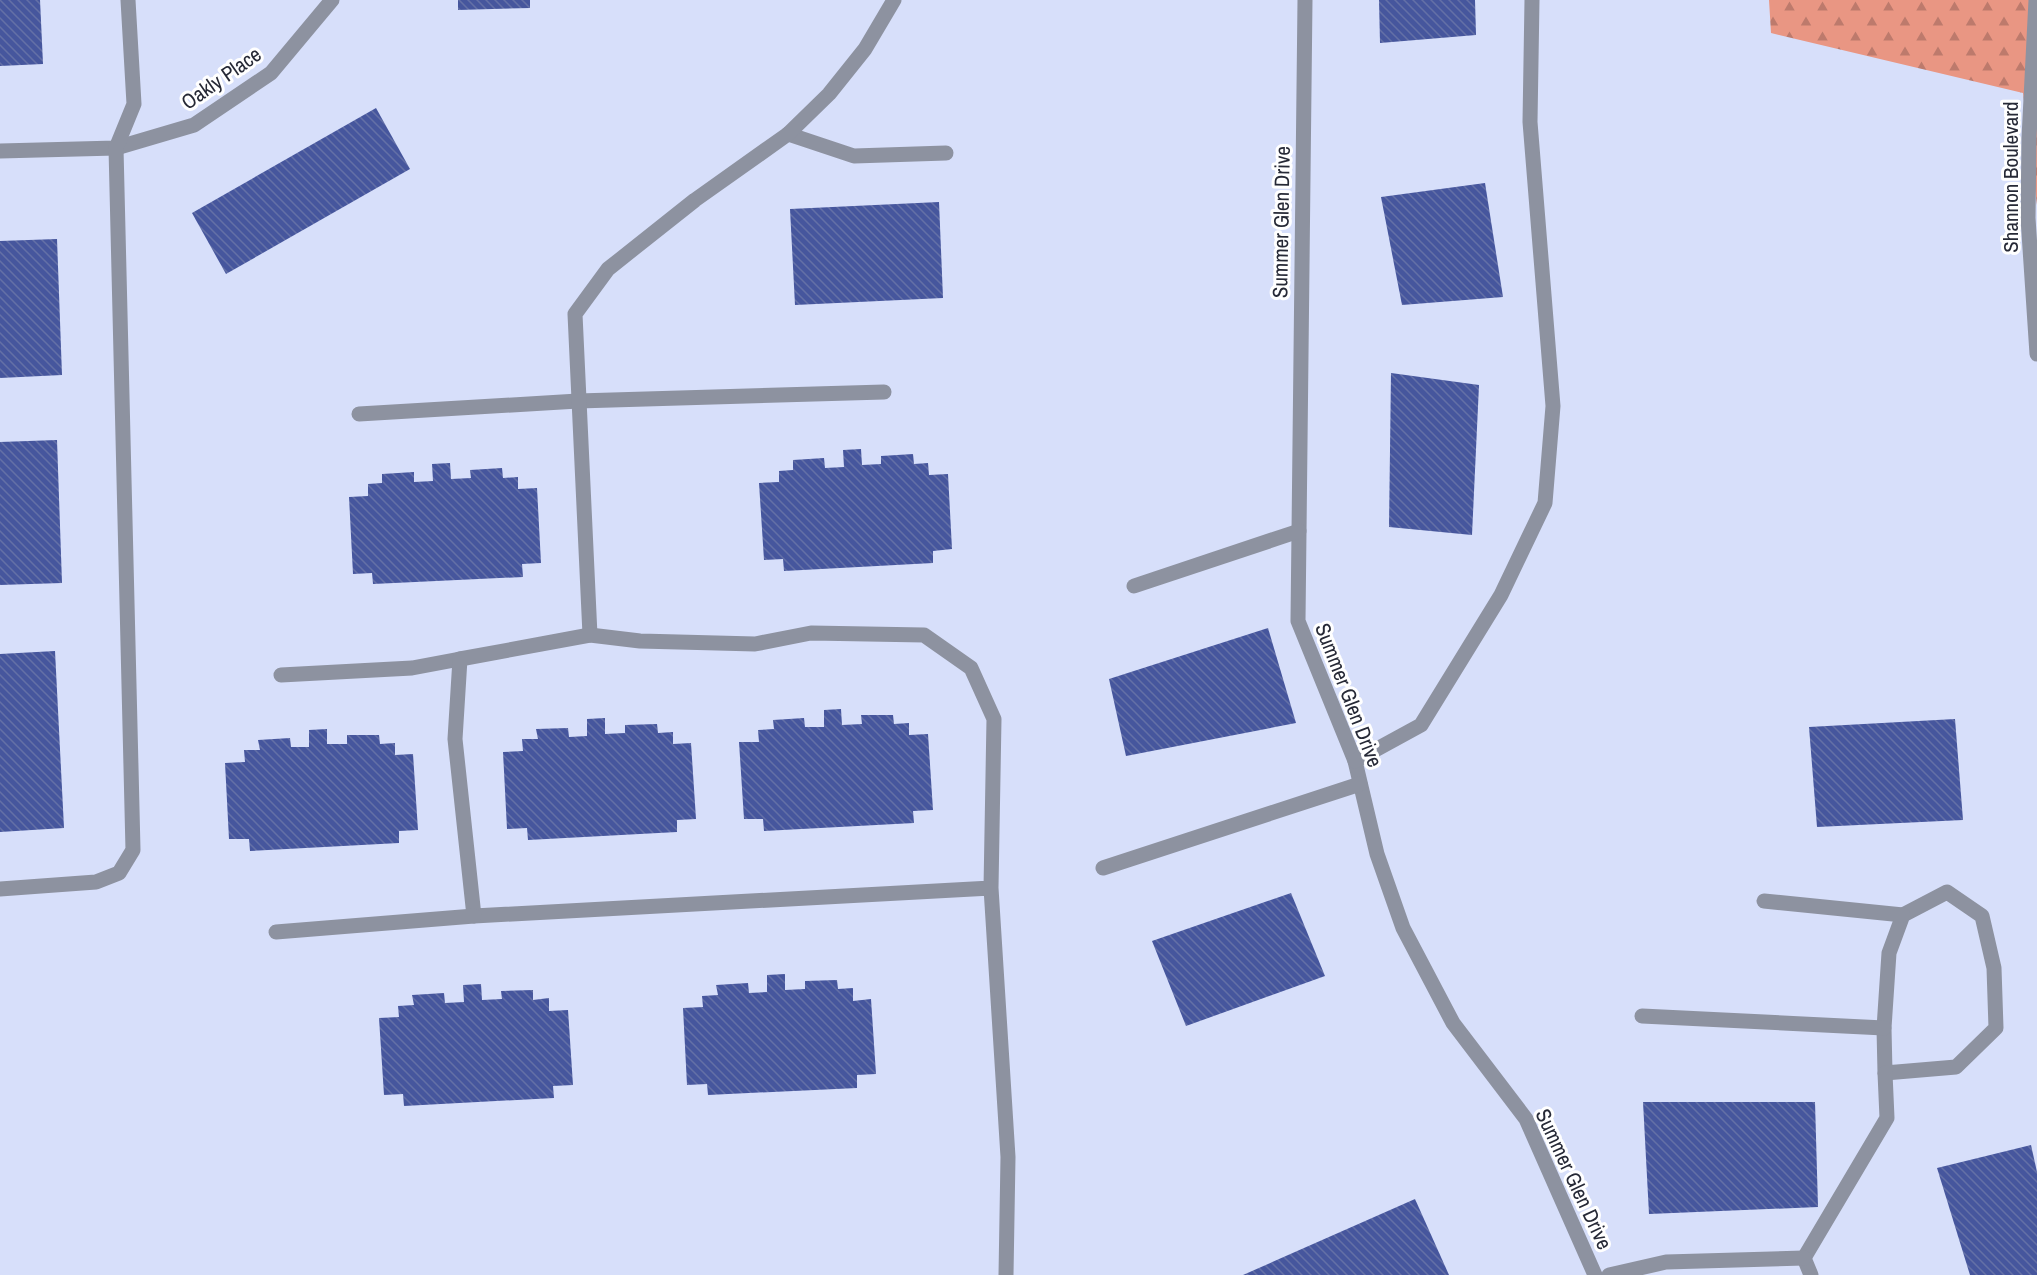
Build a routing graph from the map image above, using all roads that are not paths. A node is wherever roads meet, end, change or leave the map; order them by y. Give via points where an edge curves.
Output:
1 (128, 0) edge
2 (332, 0) edge
3 (894, 0) edge
4 (1305, 0) edge
5 (1532, 0) edge
6 (2036, 0) edge
7 (788, 134) junction
8 (116, 148) junction
9 (0, 151) edge
10 (946, 153) dead end
11 (2037, 354) edge
12 (884, 392) dead end
13 (578, 401) junction
14 (359, 414) dead end
15 (1299, 531) junction
16 (1134, 586) dead end
17 (590, 635) junction
18 (460, 659) junction
19 (281, 675) dead end
20 (1355, 761) junction
21 (1360, 784) junction
22 (1103, 868) dead end
23 (991, 888) junction
24 (0, 889) edge
25 (1764, 901) dead end
26 (1903, 915) junction
27 (474, 916) junction
28 (276, 932) dead end
29 (1642, 1016) dead end
30 (1884, 1028) junction
31 (1885, 1073) junction
32 (1804, 1258) junction
33 (1006, 1275) edge
34 (1595, 1275) edge
35 (1609, 1275) edge
36 (1810, 1275) edge

1 - 8 street via 134,104
2 - 8 street, Oakly Place via 271,74 195,125
3 - 7 street via 865,49 829,94
4 - 15 street, Summer Glen Drive
5 - 20 street via 1530,122 1553,405 1545,503 1501,595 1421,725
6 - 11 street, Shannon Boulevard via 2028,218
7 - 10 street via 854,156
7 - 13 street via 608,269 574,314
8 - 9 street, Oakly Place
8 - 24 street via 133,850 119,873 96,882
12 - 13 street
13 - 14 street
13 - 17 street
15 - 16 street
15 - 20 street, Summer Glen Drive via 1298,621
17 - 18 street
17 - 23 street via 640,641 754,644 811,633 924,635 971,668 994,719
18 - 19 street via 412,668
18 - 27 street via 455,739
20 - 21 street, Summer Glen Drive
21 - 22 street
21 - 34 street, Summer Glen Drive via 1377,854 1403,928 1453,1023 1526,1119
23 - 27 street
23 - 33 street via 1008,1157
25 - 26 street
26 - 30 street via 1889,953
26 - 31 street via 1947,892 1982,916 1994,968 1996,1028 1956,1067
27 - 28 street
29 - 30 street
30 - 31 street
31 - 32 street via 1887,1118
32 - 35 street, Summer Glen Drive via 1666,1262
32 - 36 street

